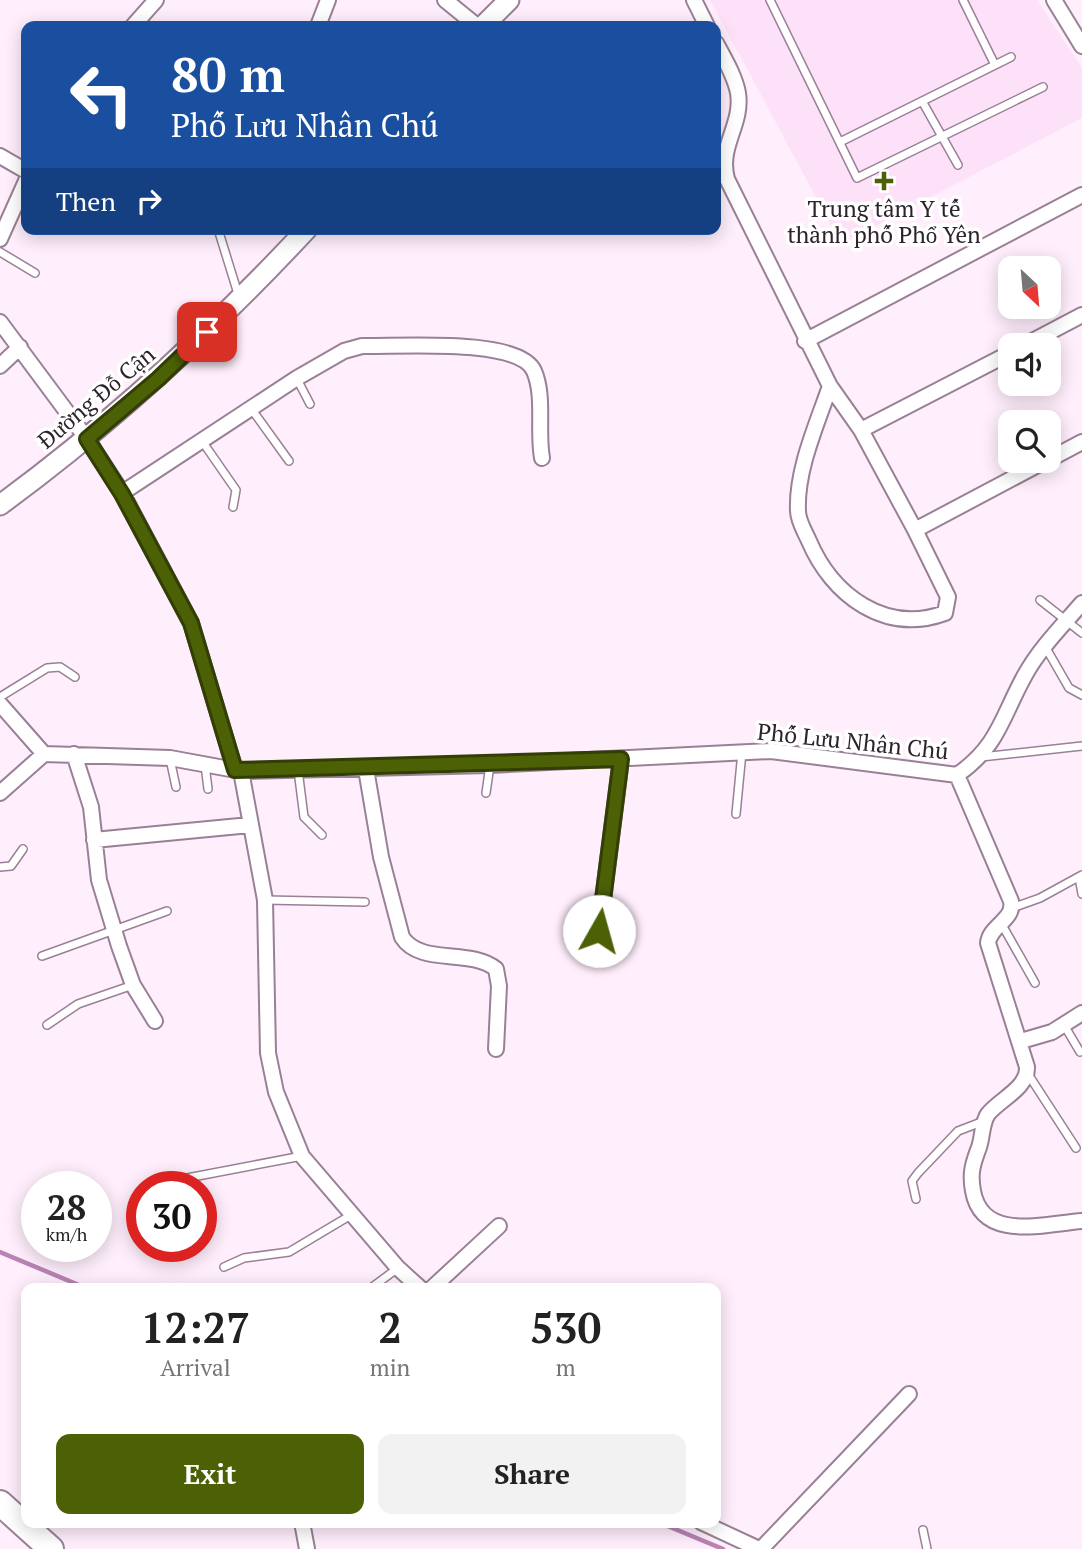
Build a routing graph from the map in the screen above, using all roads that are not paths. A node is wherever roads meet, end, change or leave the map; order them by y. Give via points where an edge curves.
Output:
1 (156, 0) edge
2 (328, 0) edge
3 (445, 0) edge
4 (509, 0) edge
5 (694, 0) edge
6 (770, 0) edge
7 (963, 0) edge
8 (1054, 0) edge
9 (137, 21) edge
10 (320, 21) edge
11 (471, 21) edge
12 (488, 21) edge
13 (704, 21) edge
14 (1082, 46) edge
15 (721, 54) edge
16 (1011, 57) dead end
17 (995, 65) junction
18 (1043, 87) dead end
19 (922, 101) junction
20 (942, 136) junction
21 (840, 142) junction
22 (0, 156) edge
23 (958, 165) dead end
24 (21, 167) edge
25 (21, 192) edge
26 (1082, 195) edge
27 (220, 235) edge
28 (301, 235) edge
29 (0, 239) edge
30 (0, 252) edge
31 (35, 273) dead end
32 (240, 301) junction
33 (1082, 315) edge
34 (0, 323) edge
35 (1048, 333) edge
36 (805, 341) junction
37 (20, 347) junction
38 (998, 359) edge
39 (0, 366) edge
40 (296, 378) junction
41 (830, 386) junction
42 (310, 404) dead end
43 (250, 407) junction
44 (861, 430) junction
45 (87, 439) junction
46 (202, 440) junction
47 (1082, 442) edge
48 (1061, 453) edge
49 (542, 458) dead end
50 (289, 461) dead end
51 (1023, 473) edge
52 (122, 494) junction
53 (0, 505) edge
54 (233, 507) dead end
55 (915, 530) junction
56 (1040, 600) dead end
57 (1082, 603) edge
58 (1068, 621) junction
59 (1082, 633) edge
60 (1046, 648) junction
61 (75, 677) dead end
62 (1082, 695) edge
63 (0, 697) edge
64 (0, 704) edge
65 (1082, 746) edge
66 (741, 752) junction
67 (44, 754) junction
68 (74, 754) junction
69 (981, 757) junction
70 (170, 758) junction
71 (621, 759) junction
72 (205, 765) junction
73 (490, 765) junction
74 (366, 768) junction
75 (298, 770) junction
76 (238, 771) junction
77 (957, 775) junction
78 (176, 787) dead end
79 (208, 789) dead end
80 (0, 793) edge
81 (486, 793) dead end
82 (736, 814) dead end
83 (250, 825) junction
84 (322, 835) dead end
85 (93, 840) junction
86 (23, 849) dead end
87 (0, 867) edge
88 (1080, 876) edge
89 (1082, 894) edge
90 (265, 900) junction
91 (366, 902) dead end
92 (1013, 908) junction
93 (167, 911) dead end
94 (1001, 923) junction
95 (114, 928) junction
96 (596, 955) dead end
97 (43, 956) dead end
98 (1035, 983) dead end
99 (133, 985) junction
100 (1082, 1013) edge
101 (155, 1021) dead end
102 (47, 1025) dead end
103 (1064, 1025) junction
104 (1021, 1041) junction
105 (496, 1049) dead end
106 (1080, 1052) edge
107 (1028, 1074) junction
108 (984, 1121) junction
109 (1076, 1148) dead end
110 (302, 1156) junction
111 (217, 1172) edge
112 (916, 1199) dead end
113 (352, 1214) junction
114 (1082, 1221) edge
115 (499, 1226) dead end
116 (224, 1267) dead end
117 (398, 1268) junction
118 (378, 1283) edge
119 (414, 1283) edge
120 (437, 1283) edge
121 (909, 1394) dead end
122 (0, 1503) edge
123 (21, 1522) edge
124 (28, 1528) edge
125 (303, 1528) edge
126 (714, 1528) edge
127 (923, 1530) dead end
128 (51, 1549) edge
129 (307, 1549) edge
130 (760, 1549) edge
131 (927, 1549) edge

1 - 9 street
2 - 10 street
3 - 11 street
4 - 12 main road
5 - 13 street
6 - 21 lane
7 - 17 lane
8 - 14 street
15 - 36 street via 738,93 738,110 723,154 727,179
16 - 17 lane
17 - 19 lane
18 - 20 lane
19 - 20 lane
19 - 21 lane
20 - 21 lane via 857,178
20 - 23 lane
22 - 24 street
25 - 29 street
26 - 36 street
27 - 32 lane
28 - 32 main road, Đường Đỗ Cận
30 - 31 lane
32 - 45 main road, Đường Đỗ Cận
33 - 35 street
34 - 37 street
36 - 41 street
37 - 39 street
37 - 45 street
38 - 44 street
40 - 42 lane
40 - 43 street
40 - 49 street via 362,346 480,346 524,359 534,370 538,390
41 - 44 street
41 - 55 street via 799,491 798,514 814,553 839,590 876,614 925,621 945,613 948,597
43 - 46 street
43 - 50 lane
44 - 55 street
45 - 52 street
45 - 53 main road, Đường Đỗ Cận
46 - 52 street
46 - 54 lane via 236,490
47 - 48 street
51 - 55 street
52 - 76 street via 198,640
56 - 58 lane
57 - 58 street, Phố Lưu Nhân Chú
58 - 59 lane
58 - 60 street, Phố Lưu Nhân Chú
60 - 62 lane via 1069,688
60 - 69 street, Phố Lưu Nhân Chú via 1024,677
61 - 63 lane via 60,667 47,668
64 - 67 street
65 - 69 lane
66 - 71 street, Phố Lưu Nhân Chú
66 - 77 street, Phố Lưu Nhân Chú via 771,751
66 - 82 lane
67 - 68 street, Phố Lưu Nhân Chú
67 - 80 street
68 - 70 street, Phố Lưu Nhân Chú
68 - 85 street via 91,807
69 - 77 street, Phố Lưu Nhân Chú
70 - 72 street, Phố Lưu Nhân Chú
70 - 78 lane
71 - 73 street, Phố Lưu Nhân Chú
71 - 96 street
72 - 76 street, Phố Lưu Nhân Chú
72 - 79 lane
73 - 74 street, Phố Lưu Nhân Chú
73 - 81 lane
74 - 75 street, Phố Lưu Nhân Chú
74 - 105 street via 381,857 402,937 408,946 419,950 487,961 496,969
75 - 76 street, Phố Lưu Nhân Chú
75 - 84 lane via 304,817
76 - 83 street
77 - 92 street
83 - 85 street
83 - 90 street
85 - 95 street
86 - 87 lane via 11,866
88 - 89 lane
88 - 92 lane
90 - 91 lane
90 - 110 street via 268,1054 275,1091
92 - 94 street
93 - 95 lane
94 - 98 lane
94 - 104 street via 988,943
95 - 97 lane
95 - 99 street
99 - 101 street
99 - 102 lane via 78,1004
100 - 103 street
103 - 104 street
103 - 106 lane
104 - 107 street
107 - 108 street
107 - 109 lane
108 - 112 lane via 958,1131 918,1173 912,1181
108 - 114 street via 970,1176 980,1213 1018,1227
110 - 111 lane
110 - 113 street
113 - 116 lane via 289,1252 244,1258
113 - 117 street
115 - 120 street
117 - 118 lane
117 - 119 street
121 - 130 street
122 - 123 highway
124 - 128 highway
125 - 129 street
126 - 130 street
127 - 131 lane

